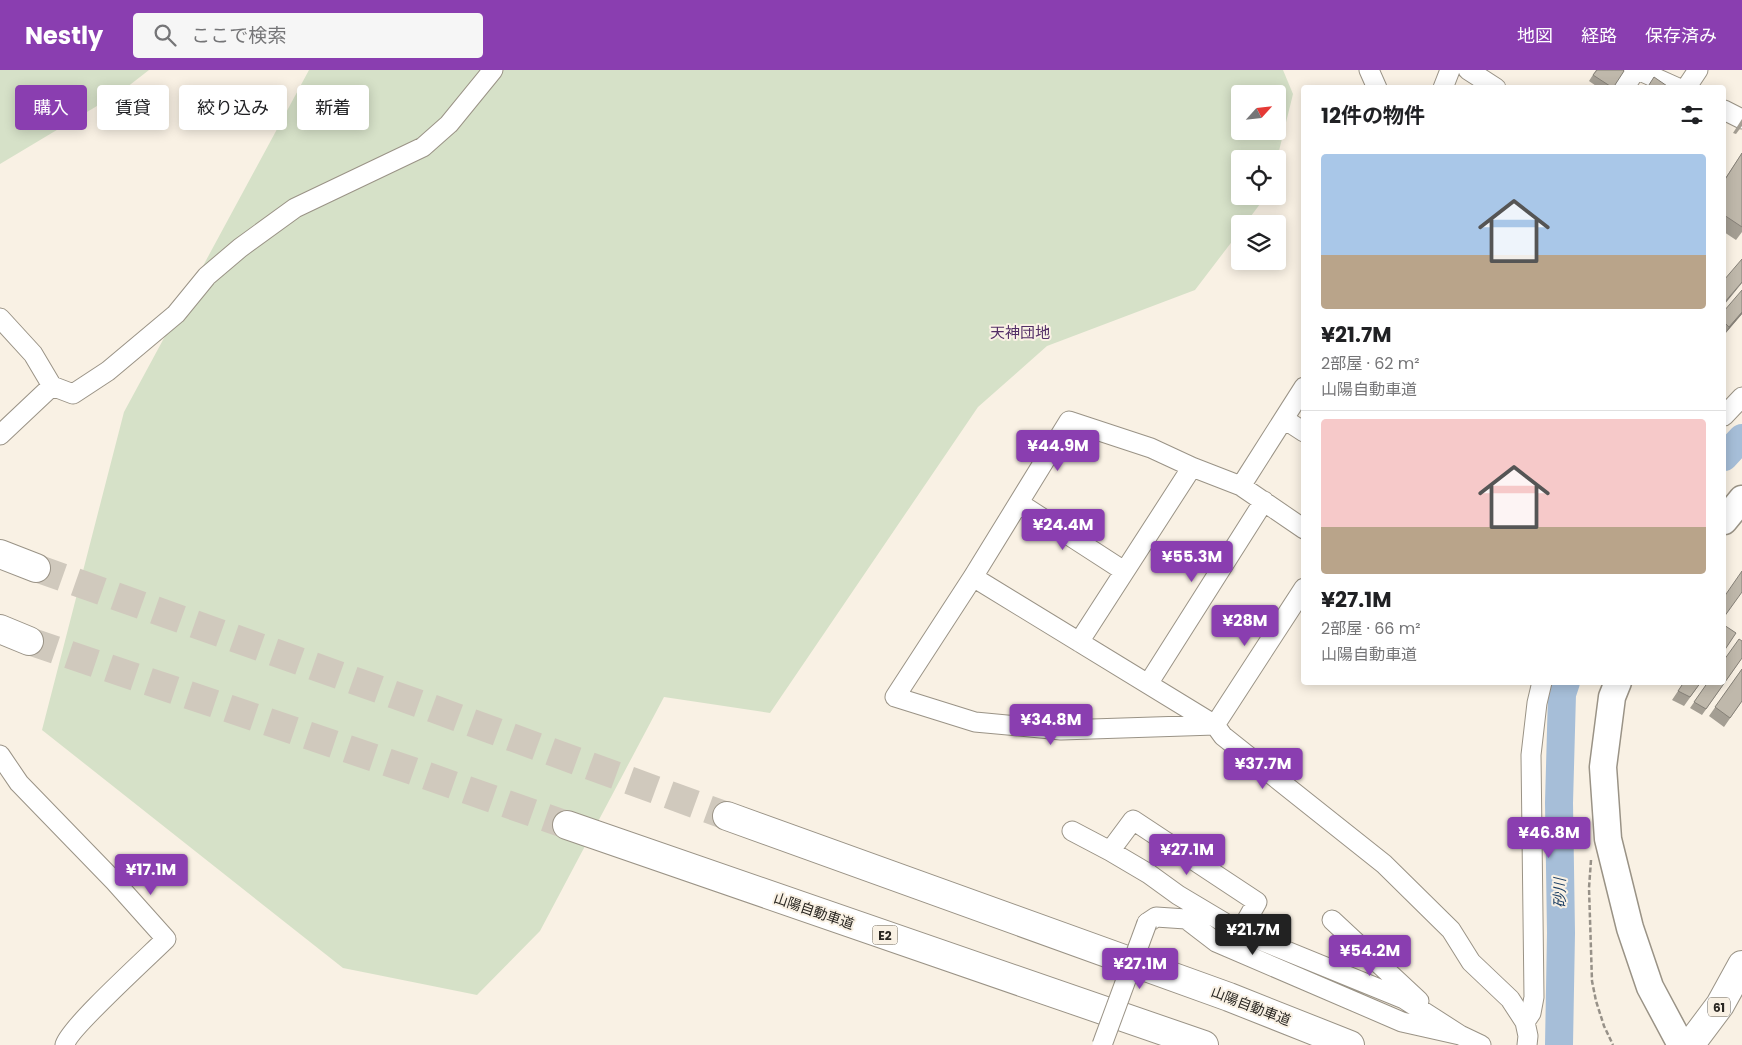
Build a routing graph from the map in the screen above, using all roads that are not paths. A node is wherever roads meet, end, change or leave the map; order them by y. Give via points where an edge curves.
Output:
1 (494, 70) edge
2 (1369, 70) edge
3 (1450, 70) edge
4 (1468, 70) edge
5 (1637, 70) edge
6 (1698, 70) edge
7 (1376, 85) edge
8 (1444, 85) edge
9 (1491, 85) edge
10 (1626, 85) edge
11 (1671, 85) edge
12 (1688, 85) edge
13 (1726, 111) edge
14 (1742, 119) edge
15 (0, 318) edge
16 (52, 386) junction
17 (1301, 392) edge
18 (1742, 397) edge
19 (1726, 414) edge
20 (1284, 419) junction
21 (1301, 430) edge
22 (0, 435) edge
23 (1192, 467) junction
24 (1242, 486) junction
25 (1742, 499) edge
26 (1264, 501) junction
27 (1019, 503) junction
28 (1726, 519) edge
29 (1301, 526) edge
30 (0, 554) edge
31 (36, 568) tunnel mouth
32 (1124, 572) junction
33 (973, 577) junction
34 (1301, 593) edge
35 (0, 630) edge
36 (29, 641) tunnel mouth
37 (1079, 642) junction
38 (1148, 684) junction
39 (1541, 685) edge
40 (1617, 685) edge
41 (1215, 725) junction
42 (0, 755) edge
43 (727, 816) tunnel mouth
44 (567, 825) tunnel mouth
45 (1072, 831) dead end
46 (1110, 851) junction
47 (1332, 920) dead end
48 (1240, 932) junction
49 (1742, 965) edge
50 (1429, 1014) junction
51 (1525, 1022) junction
52 (1460, 1035) junction
53 (65, 1045) edge
54 (1102, 1045) edge
55 (1204, 1045) edge
56 (1350, 1045) edge
57 (1481, 1045) edge
58 (1527, 1045) edge
59 (1681, 1045) edge
60 (1690, 1045) edge

1 - 16 street via 449,124 423,147 296,208 240,248 207,276 176,314 108,371 73,394
2 - 7 street
3 - 8 street
4 - 9 street
5 - 10 street
5 - 11 street
6 - 12 street
13 - 14 street
15 - 16 street via 33,354
16 - 22 street
17 - 20 street
18 - 19 street
20 - 21 street
20 - 24 street
23 - 24 street
23 - 27 street via 1151,448 1069,421
23 - 32 street
24 - 26 street
25 - 28 street
26 - 29 street
26 - 38 street
27 - 32 street
27 - 33 street
30 - 31 main road
32 - 37 street
33 - 37 street
33 - 41 street via 895,697 976,722 1061,730
34 - 41 street
35 - 36 main road
37 - 38 street
38 - 41 street
39 - 51 street via 1530,754 1534,997 1531,1013
40 - 59 street via 1612,697 1603,767 1608,838 1630,928 1650,987
41 - 51 street via 1223,736 1384,864 1451,930 1471,962 1510,999
42 - 53 street via 19,783 166,939 80,1023
43 - 56 main road, 山陽自動車道 via 1229,997
44 - 55 main road, 山陽自動車道 / E2
45 - 46 street
46 - 48 street
46 - 48 street via 1133,820 1257,902
47 - 50 street via 1412,994
48 - 50 street via 1404,999
49 - 60 main road, 61 via 1720,1005
50 - 52 street
51 - 58 street
52 - 54 street, bridge via 1402,1022 1216,942 1186,919 1156,917 1147,923
52 - 57 street

